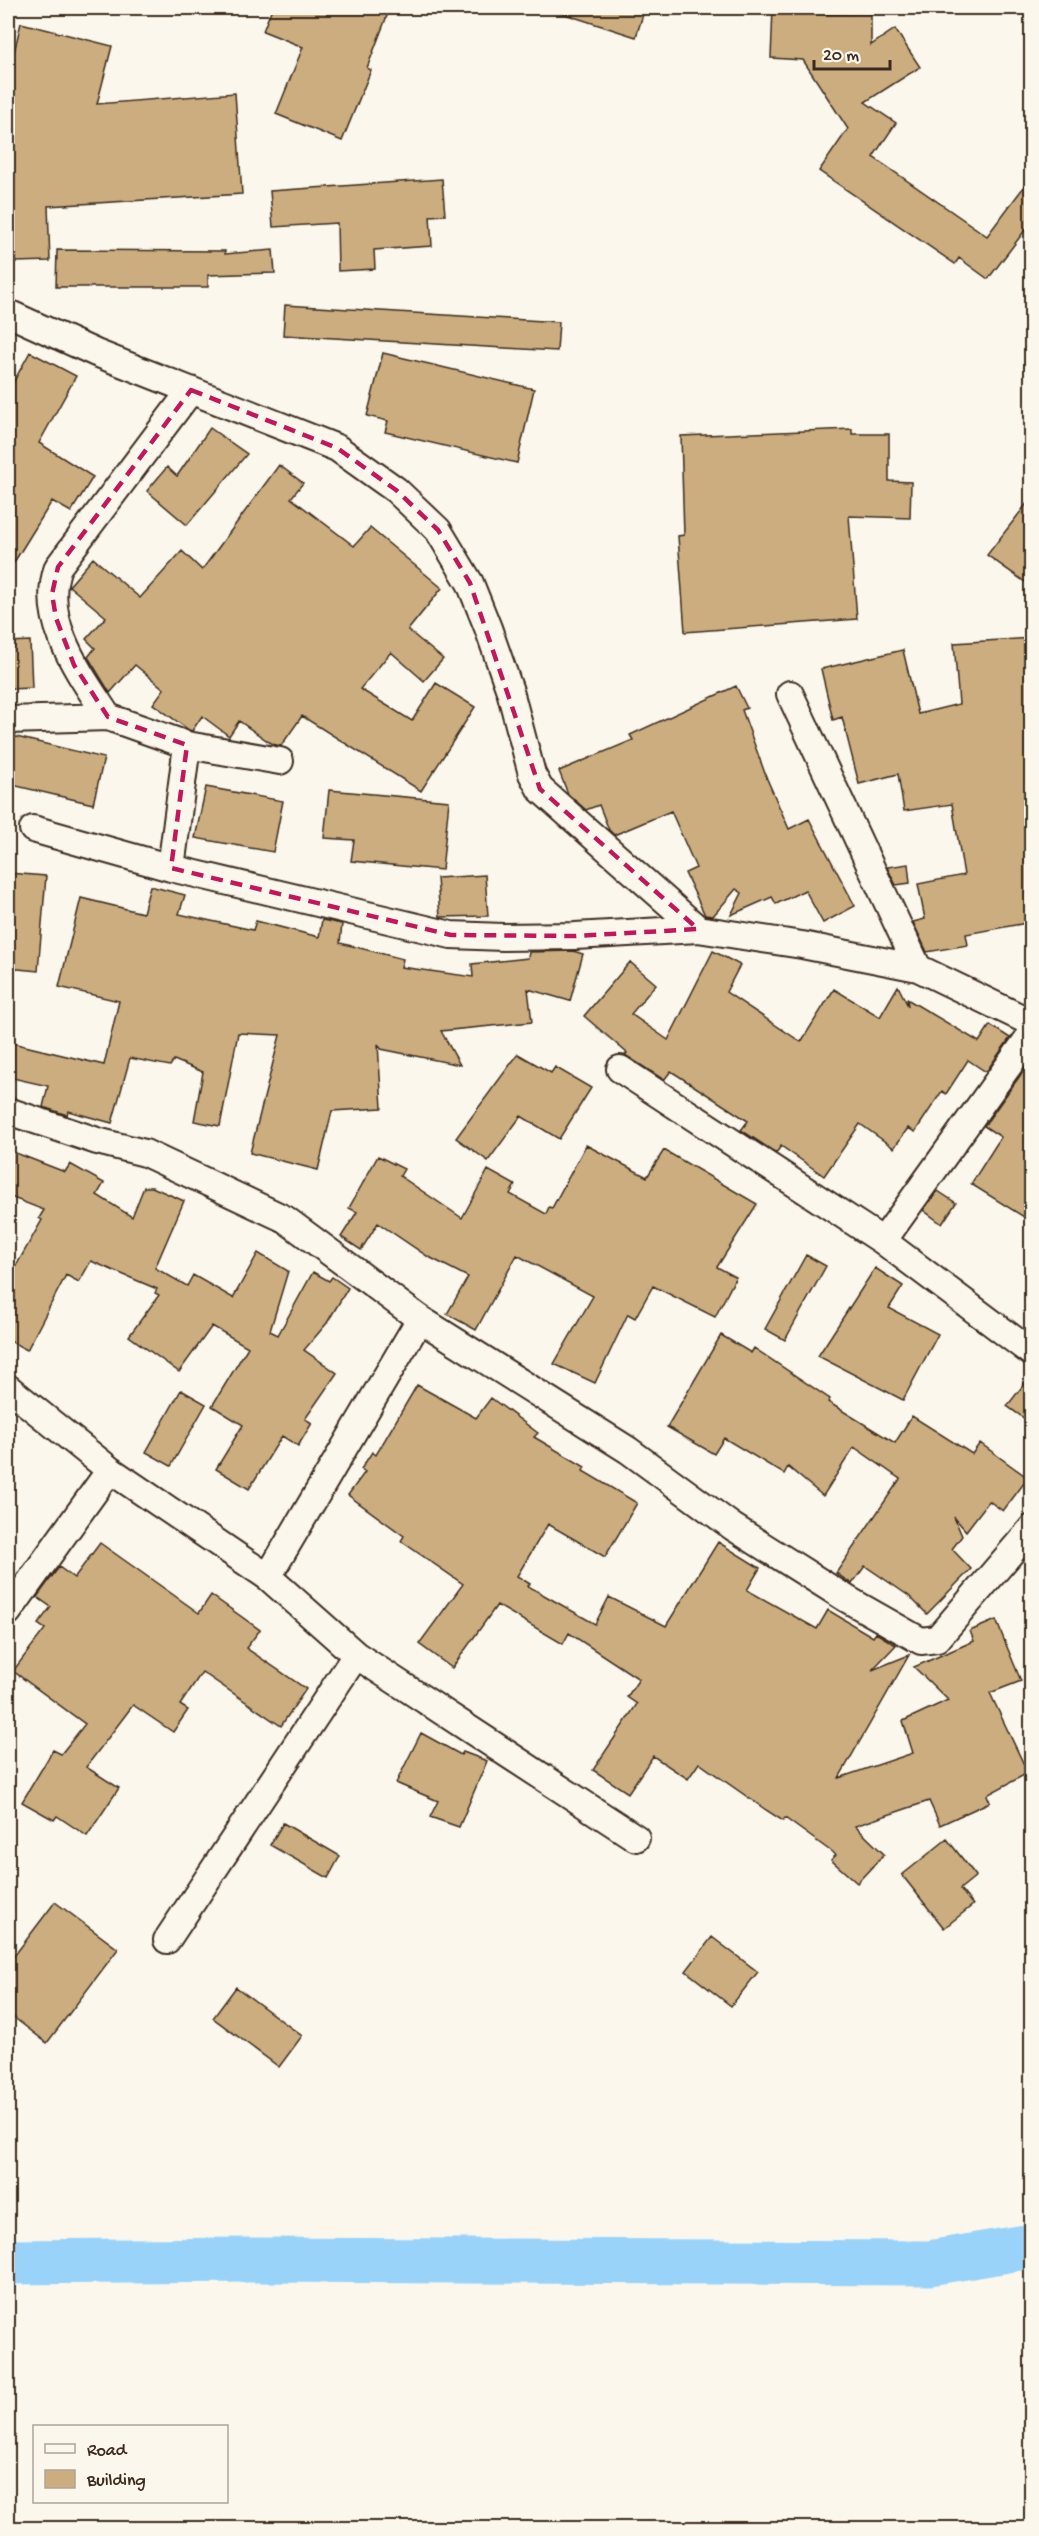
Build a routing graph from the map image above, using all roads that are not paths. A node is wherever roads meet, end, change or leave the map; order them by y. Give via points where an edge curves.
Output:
1 (8, 313) edge
2 (191, 390) junction
3 (790, 694) dead end
4 (108, 717) junction
5 (8, 720) edge
6 (187, 745) junction
7 (279, 761) dead end
8 (33, 829) dead end
9 (171, 868) junction
10 (698, 929) junction
11 (918, 969) junction
12 (1032, 1023) edge
13 (1032, 1033) edge
14 (620, 1068) dead end
15 (8, 1111) edge
16 (883, 1241) junction
17 (420, 1319) junction
18 (1032, 1353) edge
19 (8, 1388) edge
20 (110, 1470) junction
21 (1032, 1528) edge
22 (268, 1577) junction
23 (8, 1612) edge
24 (356, 1655) junction
25 (636, 1838) dead end
26 (167, 1940) dead end

1 - 2 street
2 - 4 street via 58,567 54,580 56,618 74,665
2 - 10 street via 337,448 396,490 438,530 470,583 488,628 532,774 540,789
3 - 11 street
4 - 5 street
4 - 6 street
6 - 7 street
6 - 9 street
8 - 9 street
9 - 10 street via 451,935 565,936
10 - 11 street
11 - 12 street
13 - 16 street
14 - 16 street
15 - 17 street via 145,1154 285,1219
16 - 18 street
17 - 21 street via 628,1450 734,1527 921,1641 937,1639
17 - 22 street
19 - 20 street
20 - 22 street
20 - 23 street
22 - 24 street
24 - 25 street
24 - 26 street

